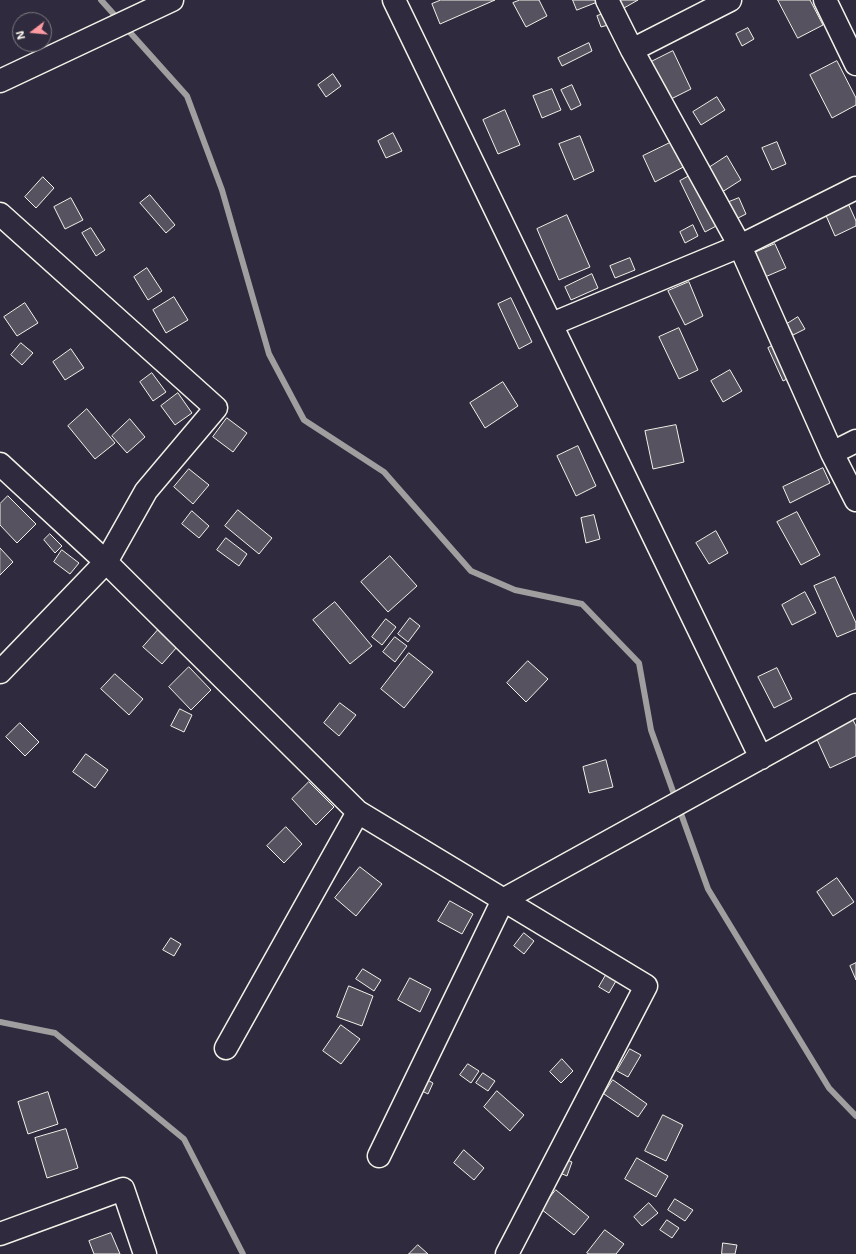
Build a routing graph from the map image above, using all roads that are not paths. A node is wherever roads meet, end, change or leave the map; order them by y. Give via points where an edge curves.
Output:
1 (172, 0) edge
2 (394, 0) edge
3 (607, 0) edge
4 (730, 0) edge
5 (825, 0) edge
6 (632, 50) junction
7 (856, 64) edge
8 (0, 81) edge
9 (856, 188) edge
10 (0, 214) edge
11 (740, 246) junction
12 (552, 324) junction
13 (856, 441) edge
14 (832, 453) junction
15 (3, 472) edge
16 (856, 500) edge
17 (106, 562) junction
18 (0, 672) edge
19 (856, 705) edge
20 (761, 758) junction
21 (358, 812) junction
22 (504, 900) junction
23 (226, 1048) dead end
24 (379, 1156) dead end
25 (0, 1234) edge
26 (145, 1254) edge
27 (507, 1254) edge

1 - 8 street
2 - 12 street
3 - 6 street
4 - 6 street
5 - 7 street
6 - 11 street
9 - 11 street
10 - 17 street via 216,408 146,491
11 - 12 street
11 - 14 street
12 - 20 street
13 - 14 street
14 - 16 street
15 - 17 street
17 - 18 street
17 - 21 street
19 - 20 street
20 - 22 street
21 - 22 street
21 - 23 street
22 - 24 street
22 - 27 street via 646,986
25 - 26 street via 123,1189

